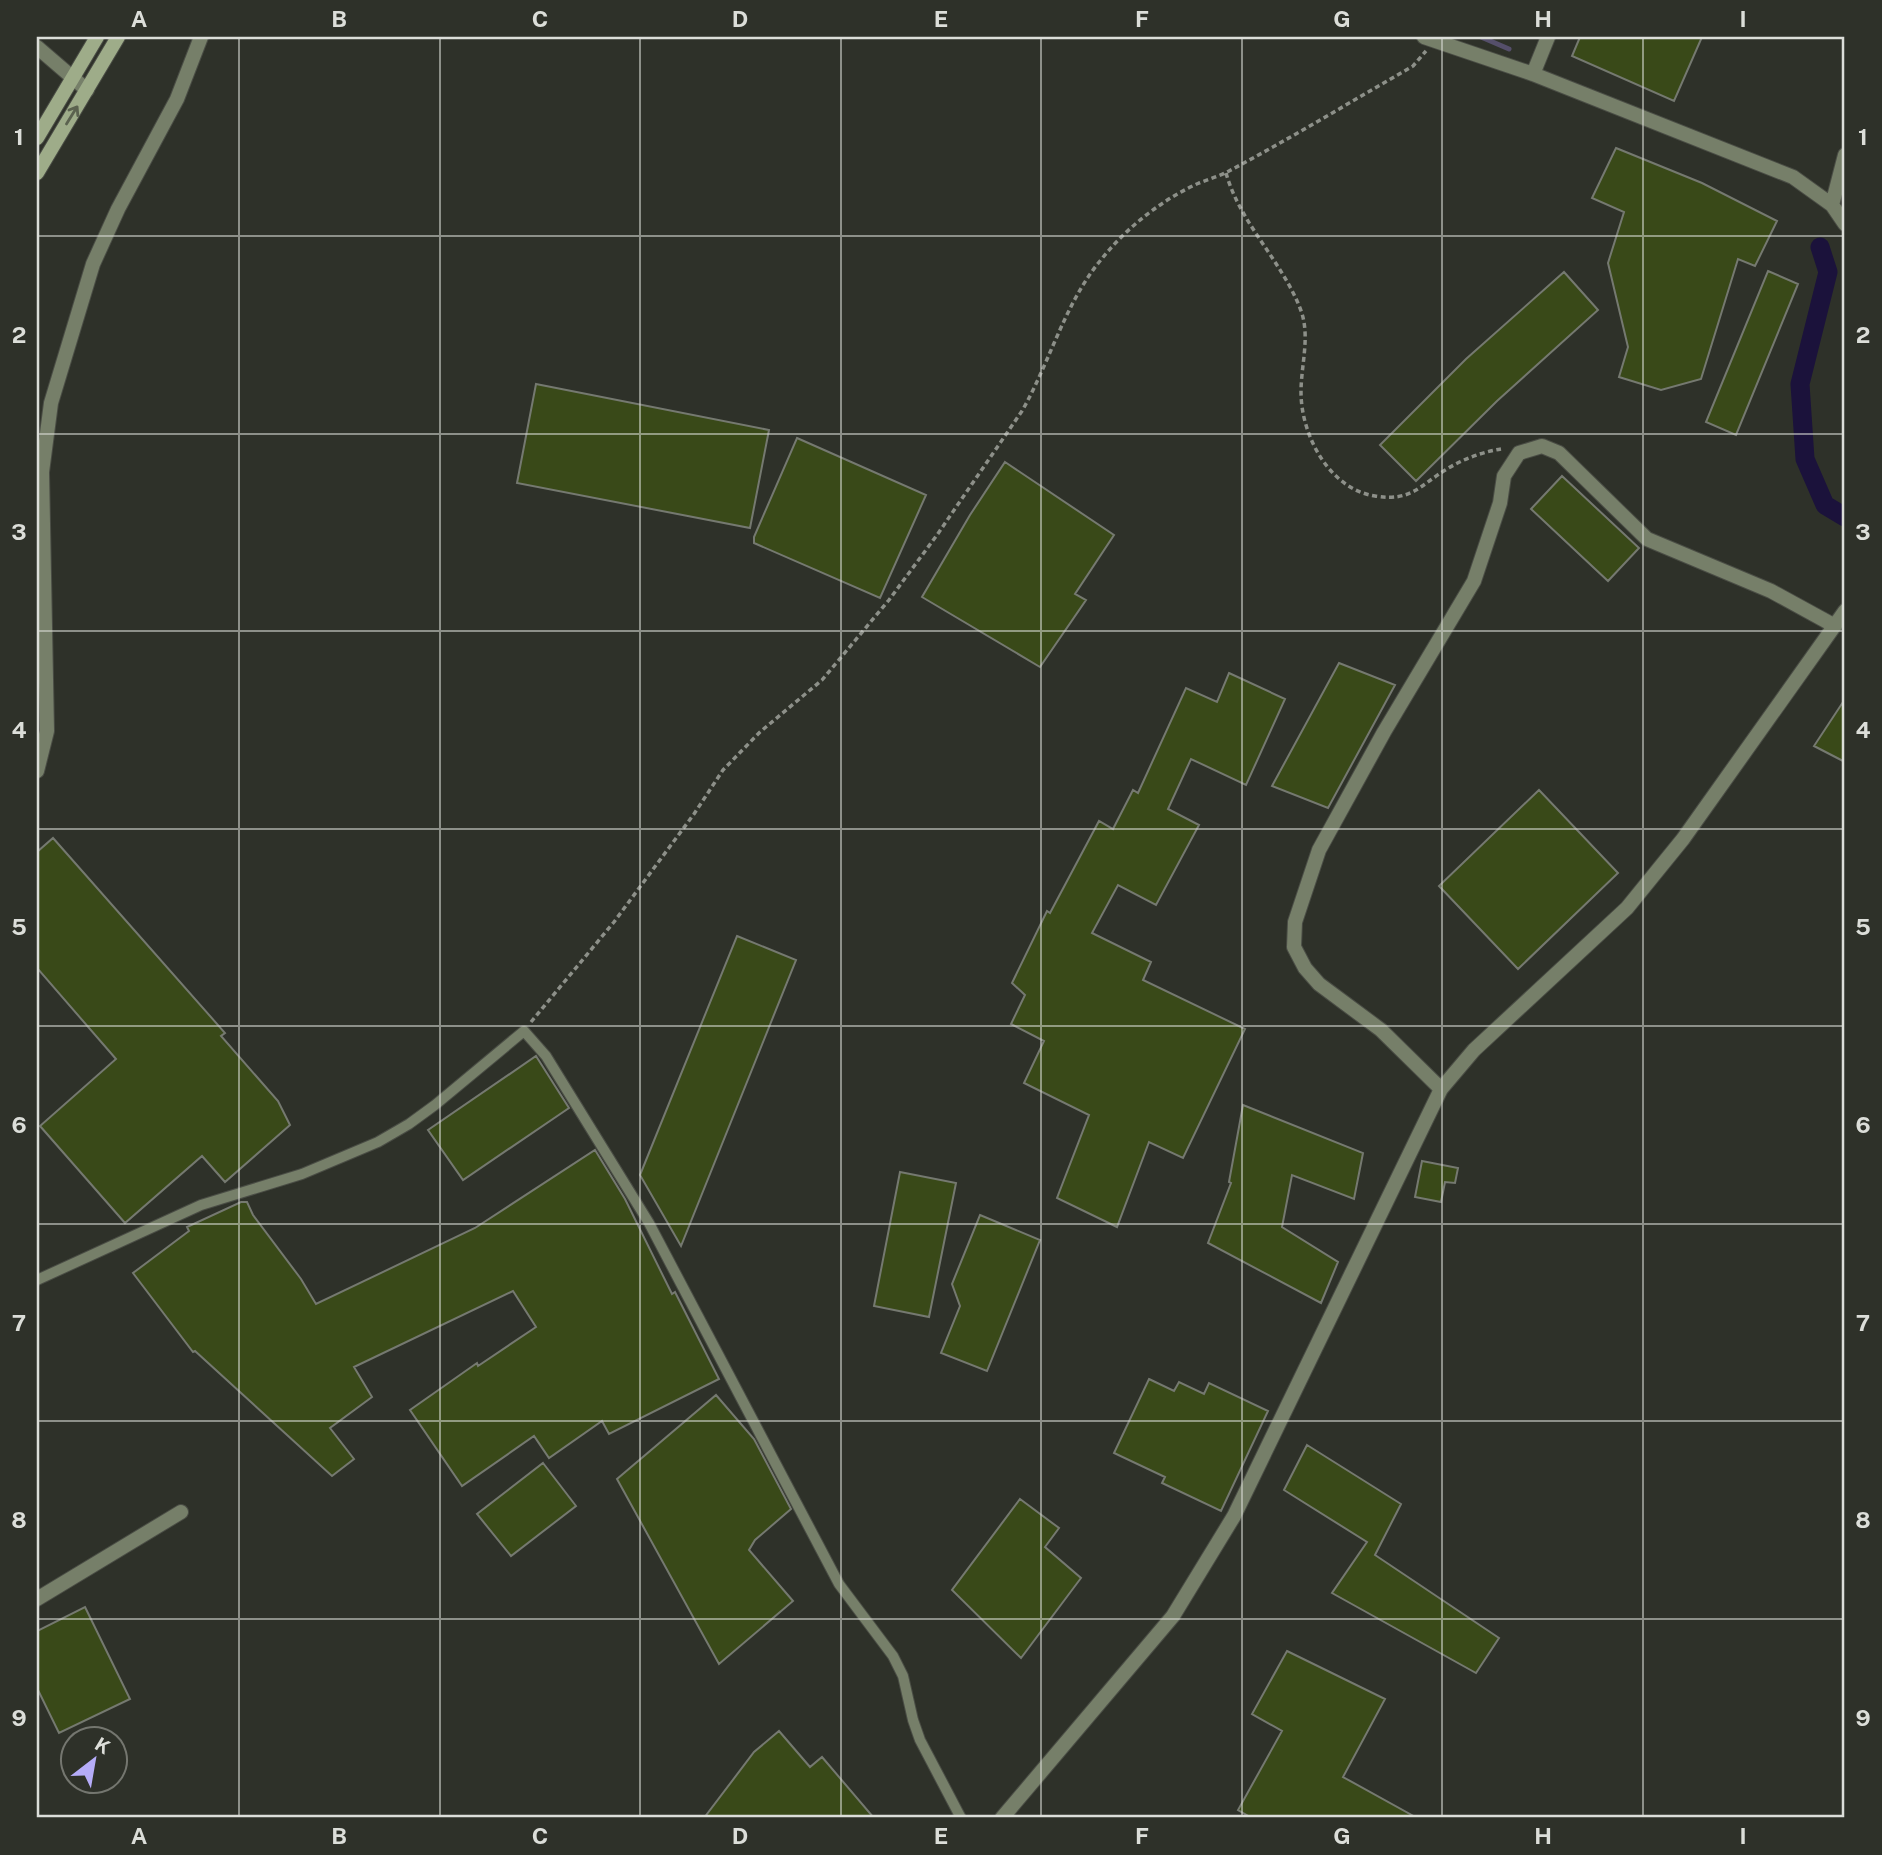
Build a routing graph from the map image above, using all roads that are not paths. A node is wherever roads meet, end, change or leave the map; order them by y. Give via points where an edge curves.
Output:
1 (97, 37) edge
2 (118, 37) edge
3 (201, 37) edge
4 (1548, 37) edge
5 (1427, 38) edge
6 (37, 47) edge
7 (1533, 74) junction
8 (73, 78) junction
9 (87, 90) junction
10 (37, 138) edge
11 (1845, 155) edge
12 (37, 173) edge
13 (1832, 205) junction
14 (1845, 224) edge
15 (1845, 611) edge
16 (1835, 626) junction
17 (37, 771) edge
18 (1441, 1089) junction
19 (37, 1280) edge
20 (181, 1512) dead end
21 (37, 1599) edge
22 (961, 1818) edge
23 (1003, 1818) edge

1 - 8 street
2 - 9 street
3 - 17 street via 177,99 93,264 51,403 42,472 47,731
4 - 7 street
5 - 7 street
6 - 8 street
7 - 13 street via 1793,177
8 - 9 street
8 - 10 street
12 -> 9 street
11 - 13 street
13 - 14 street
15 - 16 street
16 - 18 street via 1657,873 1627,908 1474,1050
16 - 18 street via 1771,591 1647,539 1559,453 1542,446 1520,453 1504,476 1500,503 1474,581 1319,850 1294,922 1294,947 1319,984 1381,1030
18 - 23 street via 1217,1546 1173,1616
19 - 22 lane via 201,1205 302,1174 378,1142 435,1105 524,1031 546,1056 649,1223 839,1584 893,1656 920,1740
20 - 21 street

